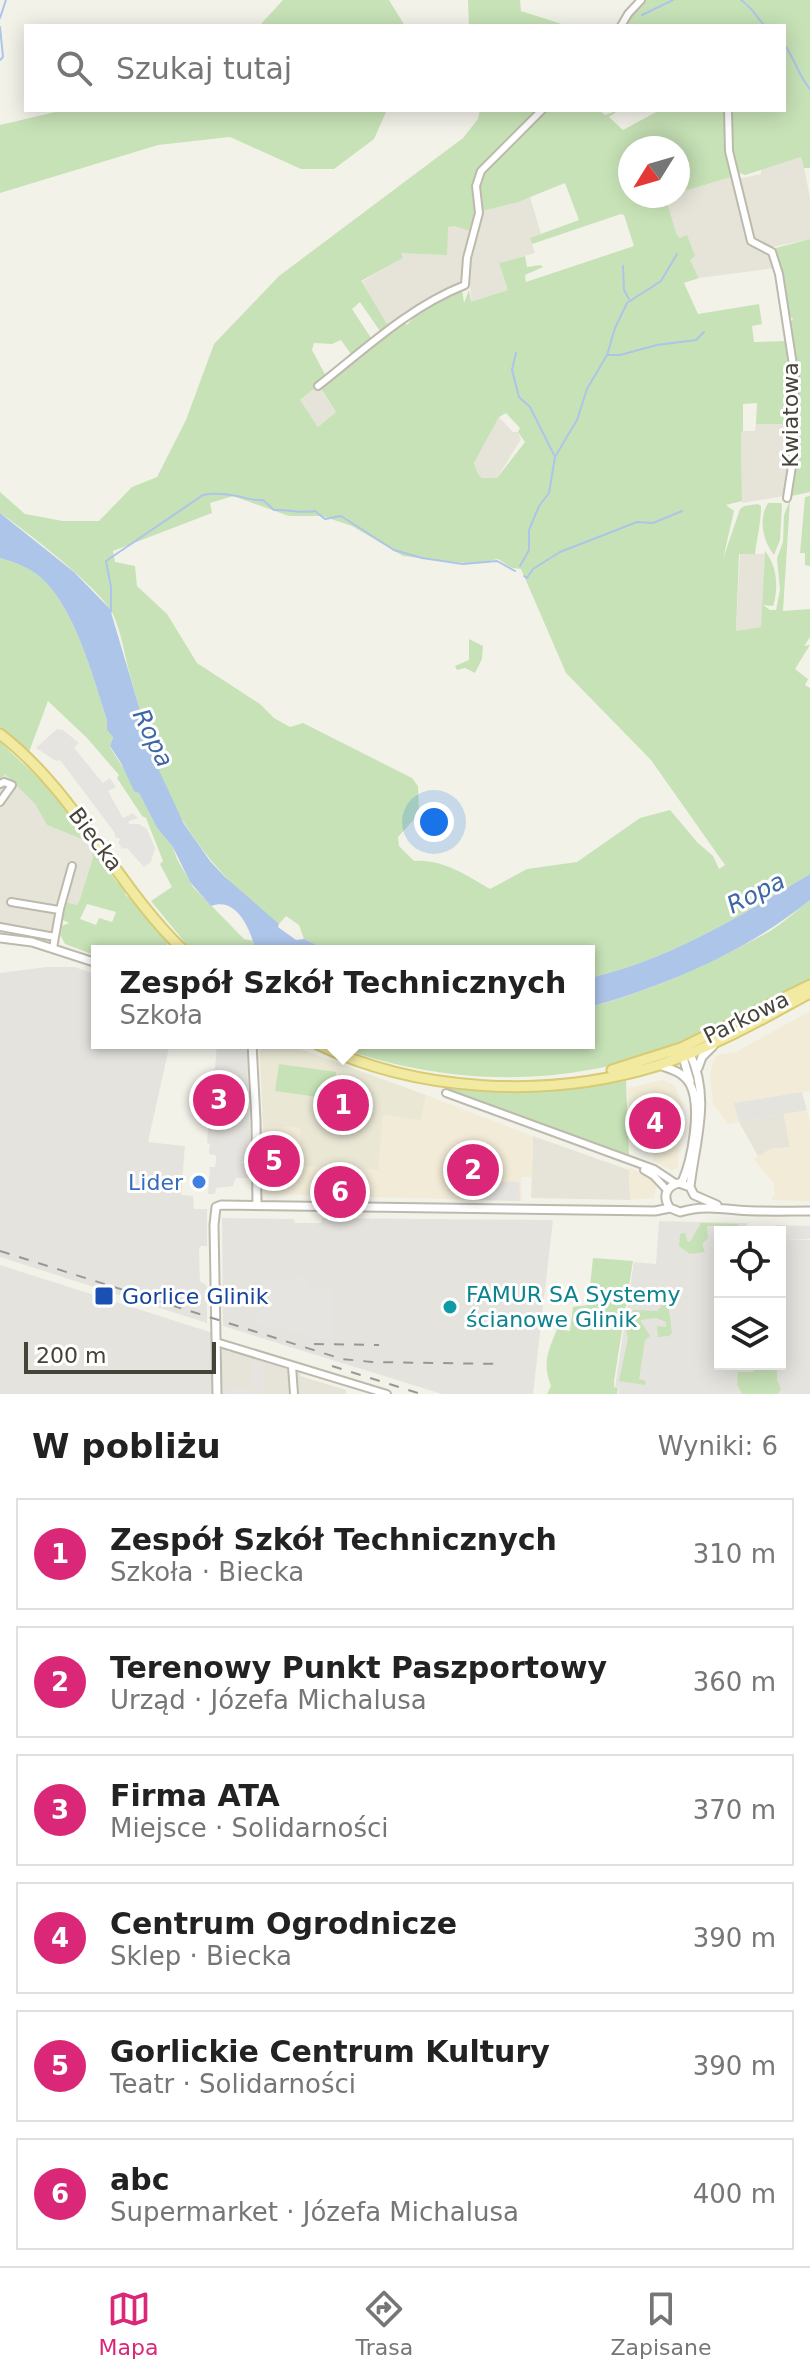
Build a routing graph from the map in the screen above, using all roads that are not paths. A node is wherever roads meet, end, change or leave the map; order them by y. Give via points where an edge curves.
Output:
1 (641, 0) edge
2 (622, 24) edge
3 (540, 112) edge
4 (728, 112) edge
5 (318, 386) dead end
6 (787, 498) dead end
7 (0, 734) edge
8 (0, 784) edge
9 (0, 802) edge
10 (72, 866) dead end
11 (11, 902) dead end
12 (59, 910) junction
13 (0, 927) edge
14 (55, 937) junction
15 (0, 938) edge
16 (177, 945) edge
17 (53, 948) junction
18 (91, 961) edge
19 (810, 985) edge
20 (810, 993) edge
21 (723, 1037) junction
22 (252, 1049) edge
23 (331, 1049) edge
24 (684, 1052) junction
25 (659, 1065) junction
26 (697, 1074) junction
27 (538, 1084) junction
28 (691, 1087) junction
29 (446, 1093) dead end
30 (623, 1159) junction
31 (678, 1183) junction
32 (692, 1191) junction
33 (666, 1194) junction
34 (257, 1204) junction
35 (690, 1207) junction
36 (721, 1207) junction
37 (670, 1208) junction
38 (636, 1210) junction
39 (810, 1211) edge
40 (216, 1342) junction
41 (292, 1366) junction
42 (217, 1394) edge
43 (294, 1394) edge
44 (387, 1394) edge

1 - 2 street
3 - 5 street via 481,171 465,285 406,316
4 - 6 street, Kwiatowa via 729,151 751,241 772,252 779,274 795,378
7 - 16 main road, Biecka via 63,796
8 - 9 street via 12,785
10 - 12 street
11 - 12 street
12 - 14 street
13 - 14 street
14 - 17 street
15 - 17 street
17 - 18 street
19 - 24 main road, Parkowa
20 - 21 main road, Parkowa
21 - 24 main road, Parkowa
21 - 26 street via 702,1057
22 - 34 street
23 - 27 main road via 439,1081
24 - 25 main road
24 - 26 street
24 - 27 main road
24 - 28 street
25 - 27 main road via 589,1081
25 - 28 street via 677,1071
26 - 32 street via 702,1102
28 - 31 street via 695,1126 691,1154
29 - 30 street
30 - 31 street
30 - 33 street via 654,1176
31 - 32 street
31 - 33 street
32 - 35 street
32 - 36 street
33 - 37 street
33 - 38 street
34 - 38 street
34 - 40 street via 216,1207
35 - 36 street
35 - 37 street via 680,1212
36 - 39 street
37 - 38 street
40 - 41 street
40 - 42 street
41 - 43 street
41 - 44 street

